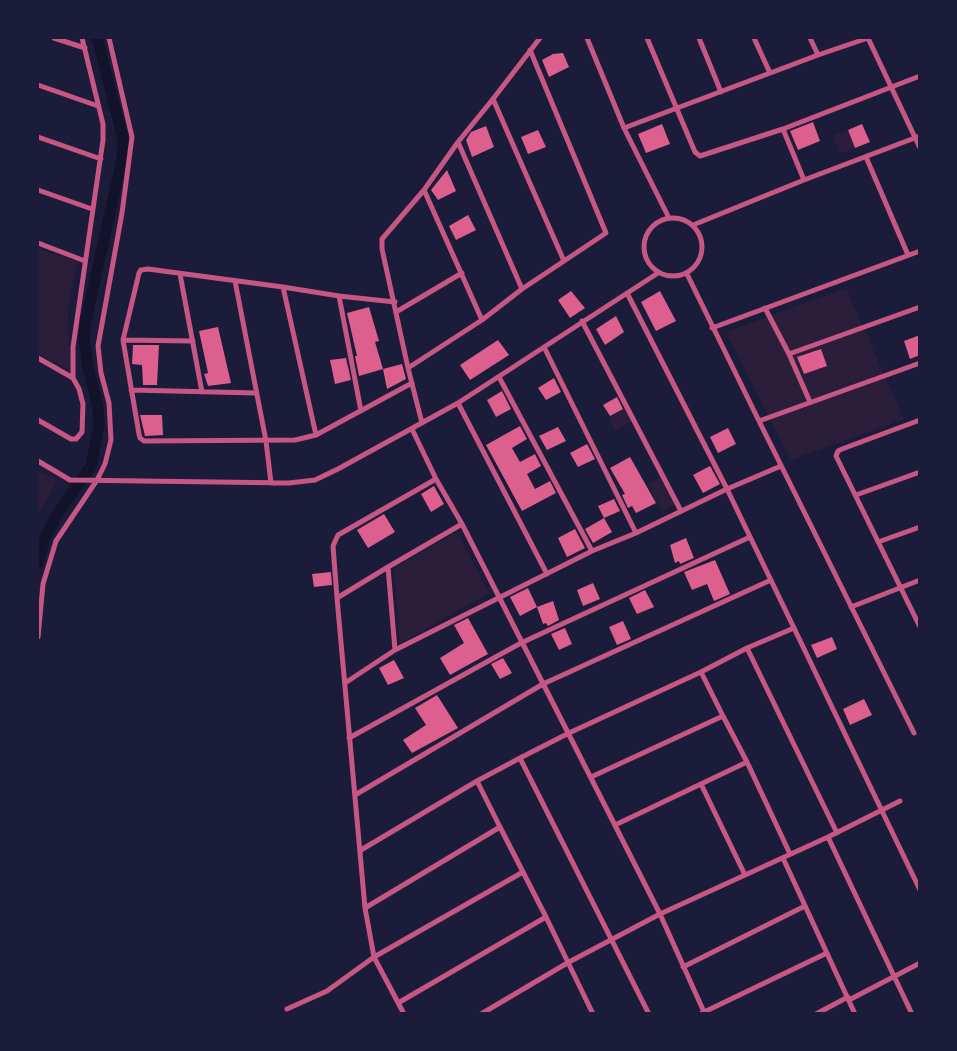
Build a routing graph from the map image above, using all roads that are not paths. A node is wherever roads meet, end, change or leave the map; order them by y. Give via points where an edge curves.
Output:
1 (54, 38) edge
2 (82, 38) edge
3 (109, 38) edge
4 (540, 38) edge
5 (587, 38) edge
6 (647, 38) edge
7 (699, 38) edge
8 (754, 38) edge
9 (810, 38) edge
10 (868, 38) edge
11 (85, 48) junction
12 (530, 50) junction
13 (818, 55) junction
14 (770, 73) junction
15 (920, 76) edge
16 (38, 85) edge
17 (891, 87) junction
18 (721, 92) junction
19 (494, 99) junction
20 (98, 106) junction
21 (676, 109) junction
22 (624, 128) junction
23 (783, 129) junction
24 (38, 137) edge
25 (917, 137) edge
26 (458, 142) junction
27 (920, 148) edge
28 (866, 157) junction
29 (101, 159) junction
30 (804, 180) junction
31 (38, 190) edge
32 (424, 190) junction
33 (92, 210) junction
34 (669, 218) junction
35 (693, 225) junction
36 (38, 243) edge
37 (920, 251) edge
38 (908, 256) junction
39 (85, 260) junction
40 (564, 261) junction
41 (462, 273) junction
42 (658, 273) junction
43 (180, 274) junction
44 (687, 274) junction
45 (235, 282) junction
46 (283, 287) junction
47 (522, 289) junction
48 (627, 293) junction
49 (339, 296) junction
50 (394, 302) junction
51 (920, 307) edge
52 (765, 308) junction
53 (396, 312) junction
54 (482, 320) junction
55 (582, 321) junction
56 (712, 328) junction
57 (123, 340) junction
58 (193, 341) junction
59 (544, 347) junction
60 (789, 354) junction
61 (38, 358) edge
62 (920, 363) edge
63 (408, 368) junction
64 (500, 377) junction
65 (73, 378) junction
66 (412, 383) junction
67 (131, 390) junction
68 (202, 392) junction
69 (256, 393) junction
70 (810, 402) junction
71 (458, 404) junction
72 (361, 410) junction
73 (38, 420) edge
74 (920, 420) edge
75 (759, 421) junction
76 (422, 423) junction
77 (412, 429) junction
78 (316, 435) junction
79 (266, 441) junction
80 (38, 461) edge
81 (781, 466) junction
82 (920, 472) edge
83 (436, 479) junction
84 (94, 480) junction
85 (271, 483) junction
86 (727, 489) junction
87 (856, 495) junction
88 (681, 511) junction
89 (462, 524) junction
90 (920, 527) edge
91 (636, 533) junction
92 (750, 536) junction
93 (878, 542) junction
94 (592, 552) junction
95 (388, 567) junction
96 (547, 574) junction
97 (772, 580) junction
98 (920, 580) edge
99 (900, 587) junction
100 (337, 598) junction
101 (499, 598) junction
102 (851, 607) junction
103 (920, 627) edge
104 (794, 628) junction
105 (38, 637) edge
106 (521, 643) junction
107 (747, 648) junction
108 (395, 650) junction
109 (701, 672) junction
110 (345, 683) junction
111 (543, 684) junction
112 (723, 716) junction
113 (569, 733) junction
114 (914, 733) dead end
115 (349, 738) junction
116 (520, 758) junction
117 (747, 762) junction
118 (591, 778) junction
119 (477, 781) junction
120 (701, 784) junction
121 (355, 795) junction
122 (900, 801) dead end
123 (882, 810) junction
124 (615, 825) junction
125 (500, 827) junction
126 (837, 833) junction
127 (828, 836) junction
128 (361, 850) junction
129 (790, 854) junction
130 (782, 858) junction
131 (523, 872) junction
132 (745, 875) junction
133 (920, 890) edge
134 (805, 906) junction
135 (365, 908) junction
136 (660, 914) junction
137 (546, 917) junction
138 (613, 940) junction
139 (827, 953) junction
140 (374, 957) junction
141 (569, 962) junction
142 (920, 963) edge
143 (683, 967) junction
144 (893, 976) junction
145 (848, 999) junction
146 (398, 1003) junction
147 (287, 1009) dead end
148 (702, 1013) edge
149 (404, 1014) edge
150 (482, 1014) edge
151 (592, 1014) edge
152 (649, 1014) edge
153 (816, 1014) edge
154 (855, 1014) edge
155 (912, 1014) edge

1 - 11 street
2 - 11 street
3 - 84 street via 132,137 98,346 109,403 111,440 105,464
4 - 12 street
5 - 22 street
6 - 21 street
7 - 18 street
8 - 14 street
9 - 13 street
10 - 13 street
10 - 17 street
11 - 20 street
12 - 19 street
12 - 40 street via 606,234
13 - 14 street
14 - 18 street
15 - 17 street
16 - 20 street
17 - 23 street
17 - 25 street
18 - 21 street
19 - 26 street
19 - 40 street
20 - 29 street via 103,124
21 - 22 street
21 - 23 street via 695,152 700,156
22 - 34 street
23 - 30 street
24 - 29 street
25 - 27 street
25 - 28 street
26 - 32 street
26 - 47 street
28 - 30 street
28 - 38 street
29 - 33 street
30 - 35 street
31 - 33 street
32 - 41 street
32 - 50 street via 382,239
33 - 39 street
34 - 35 street
34 - 42 street via 657,223 645,238 645,257
35 - 44 street via 703,248 701,258
36 - 39 street
37 - 38 street
38 - 52 street
39 - 65 street via 73,347
40 - 47 street
41 - 53 street
41 - 54 street
42 - 44 street via 673,277
42 - 48 street
43 - 45 street
43 - 57 street via 148,269 140,272
43 - 58 street
44 - 56 street
45 - 46 street
45 - 69 street
46 - 49 street
46 - 78 street
47 - 54 street
48 - 55 street
48 - 86 street
49 - 50 street
49 - 72 street
50 - 53 street
51 - 60 street
52 - 56 street
52 - 60 street
53 - 63 street
54 - 63 street
55 - 59 street
55 - 88 street
56 - 75 street
57 - 58 street
57 - 67 street
58 - 68 street
59 - 64 street
59 - 91 street
60 - 70 street
61 - 65 street
62 - 70 street
63 - 66 street
64 - 71 street
64 - 94 street
65 - 73 street via 83,404 80,436 71,439
66 - 72 street
66 - 76 street
67 - 68 street
67 - 79 street via 140,438 144,440
68 - 69 street
69 - 79 street
70 - 75 street
71 - 76 street
71 - 96 street
72 - 78 street
74 - 87 street via 838,450 836,456
75 - 81 street
76 - 77 street
77 - 83 street
77 - 85 street via 315,480
78 - 79 street
79 - 85 street
80 - 84 street via 70,480
81 - 86 street
81 - 102 street
82 - 87 street
83 - 89 street
83 - 100 street via 338,535 333,546
84 - 85 street
84 - 105 street via 56,541 43,584
86 - 88 street
86 - 92 street
87 - 93 street
88 - 91 street
89 - 95 street
89 - 101 street
90 - 93 street
91 - 94 street
92 - 97 street
92 - 106 street
93 - 99 street
94 - 96 street
95 - 100 street
95 - 108 street
96 - 101 street
97 - 104 street
97 - 111 street
98 - 99 street
99 - 102 street
99 - 103 street
100 - 110 street
101 - 106 street
101 - 108 street
102 - 114 street
104 - 107 street
104 - 123 street
106 - 111 street
106 - 115 street
107 - 109 street
107 - 126 street
108 - 110 street
109 - 112 street
109 - 113 street
110 - 115 street
111 - 113 street
111 - 121 street
112 - 117 street
112 - 118 street
113 - 116 street
113 - 118 street
115 - 121 street
116 - 119 street
116 - 138 street
117 - 120 street
117 - 129 street
118 - 124 street
119 - 125 street
119 - 128 street
120 - 124 street
120 - 132 street
121 - 128 street
122 - 123 street
123 - 126 street
123 - 133 street
124 - 136 street
125 - 131 street
125 - 135 street
126 - 127 street
127 - 129 street
127 - 144 street
128 - 135 street
129 - 130 street
130 - 132 street
130 - 134 street
131 - 137 street
131 - 140 street
132 - 136 street
134 - 139 street
134 - 143 street
135 - 140 street
136 - 138 street
136 - 143 street
137 - 141 street
137 - 146 street
138 - 141 street
138 - 152 street
139 - 145 street
139 - 148 street
140 - 146 street
140 - 147 street via 327,991
141 - 150 street
141 - 151 street
142 - 144 street
143 - 148 street
144 - 145 street
144 - 155 street
145 - 153 street
145 - 154 street
146 - 149 street

